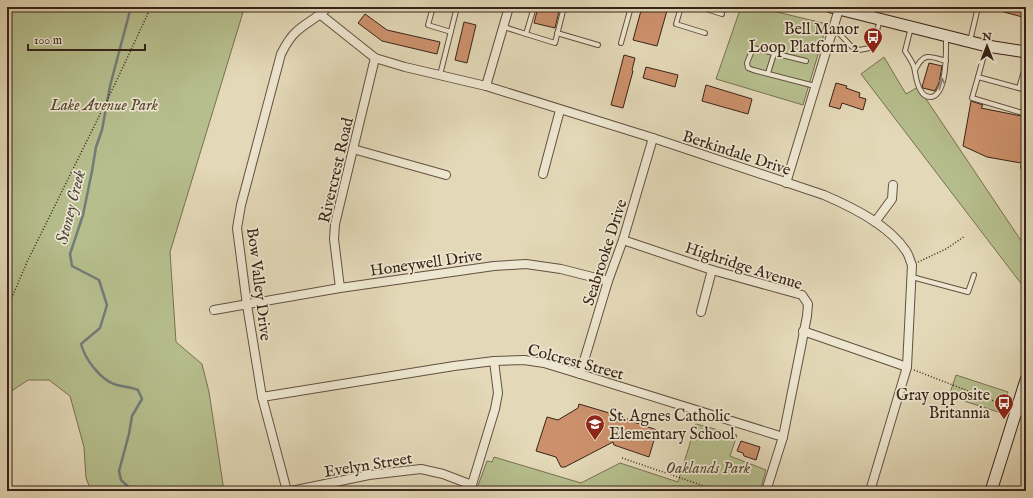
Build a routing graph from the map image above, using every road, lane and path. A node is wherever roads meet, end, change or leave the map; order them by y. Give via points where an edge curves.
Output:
1 (150, 7) edge
2 (328, 7) edge
3 (433, 7) edge
4 (457, 7) edge
5 (509, 7) edge
6 (534, 7) edge
7 (564, 7) edge
8 (631, 7) edge
9 (681, 7) edge
10 (700, 7) edge
11 (978, 7) edge
12 (835, 8) edge
13 (321, 14) junction
14 (722, 14) dead end
15 (880, 19) junction
16 (503, 27) junction
17 (911, 27) junction
18 (833, 28) junction
19 (451, 32) junction
20 (557, 33) junction
21 (705, 33) dead end
22 (526, 34) junction
23 (946, 36) junction
24 (970, 41) junction
25 (621, 43) dead end
26 (598, 45) dead end
27 (987, 46) junction
28 (1026, 52) edge
29 (774, 54) junction
30 (375, 58) junction
31 (806, 61) dead end
32 (946, 61) junction
33 (1026, 64) edge
34 (914, 70) junction
35 (768, 73) junction
36 (440, 75) junction
37 (978, 77) junction
38 (486, 86) junction
39 (816, 86) junction
40 (1019, 88) junction
41 (1026, 90) edge
42 (560, 110) junction
43 (1026, 114) edge
44 (653, 138) junction
45 (353, 149) junction
46 (1026, 158) edge
47 (1026, 168) edge
48 (543, 174) dead end
49 (446, 176) dead end
50 (786, 183) junction
51 (893, 185) dead end
52 (875, 222) junction
53 (965, 236) dead end
54 (623, 240) junction
55 (912, 265) junction
56 (712, 270) junction
57 (974, 275) dead end
58 (912, 277) junction
59 (608, 281) junction
60 (340, 288) junction
61 (247, 305) junction
62 (7, 309) edge
63 (214, 310) dead end
64 (701, 312) dead end
65 (804, 331) junction
66 (494, 361) junction
67 (907, 367) junction
68 (580, 374) junction
69 (1026, 380) edge
70 (262, 397) junction
71 (1021, 412) edge
72 (783, 437) junction
73 (622, 458) dead end
74 (471, 488) edge
75 (287, 491) edge
76 (291, 491) edge
77 (713, 491) edge
78 (766, 491) edge
79 (870, 491) edge
80 (991, 491) edge

1 - 62 path via 27,262
2 - 13 street, Bow Valley Drive
3 - 19 lane via 428,25
4 - 19 lane
5 - 16 street
6 - 22 lane
7 - 20 lane
8 - 25 lane
9 - 21 lane via 676,24
10 - 14 lane
11 - 24 lane
12 - 15 main road
12 - 18 street
13 - 30 street, Berkindale Drive
13 - 61 street, Bow Valley Drive via 297,31 281,54 241,205 237,228
15 - 17 main road
15 - 18 lane via 870,48 860,50 851,46
16 - 22 lane
16 - 38 street
17 - 23 main road
17 - 34 lane via 904,51
18 - 39 street
19 - 36 lane
20 - 22 lane via 554,43
20 - 26 lane
23 - 24 main road
23 - 32 lane
24 - 27 main road
27 - 28 main road
27 - 37 lane
29 - 31 lane
29 - 35 lane
29 - 35 lane via 752,48 747,63 748,68
30 - 36 street, Berkindale Drive
30 - 45 street, Rivercrest Road
32 - 34 lane via 931,56 925,57
34 -> 32 lane via 921,92 931,97 940,91
33 - 40 lane
35 - 39 lane
36 - 38 street, Berkindale Drive
37 - 40 lane
37 - 43 lane via 972,98
38 - 42 street, Berkindale Drive
39 - 50 street
40 - 41 lane
42 - 44 street, Berkindale Drive
42 - 48 street
44 - 50 street, Berkindale Drive
44 - 54 street, Seabrooke Drive
45 - 49 street
45 - 60 street, Rivercrest Road via 335,224 334,239
46 - 47 lane
50 - 52 street, Berkindale Drive via 843,204
51 - 52 street via 892,199
52 - 55 street, Berkindale Drive via 896,238
53 - 55 path via 946,249
54 - 56 street, Highridge Avenue
54 - 59 street, Seabrooke Drive
55 - 58 street, Berkindale Drive
56 - 64 street
56 - 65 street, Highridge Avenue via 802,295 808,304
57 - 58 lane via 968,292
58 - 67 street, Berkindale Drive
59 - 60 street, Honeywell Drive via 561,269 526,264 494,266
59 - 68 street, Seabrooke Drive
60 - 61 street, Honeywell Drive
61 - 63 street, Honeywell Drive
61 - 70 street, Bow Valley Drive
65 - 67 street
65 - 72 street, Highridge Avenue
66 - 68 street, Colcrest Street via 524,360 544,363
66 - 70 street, Colcrest Street
66 - 74 street via 498,393
67 - 71 path
67 - 79 street, Berkindale Drive
68 - 72 street, Colcrest Street
69 - 71 main road
70 - 75 street, Bow Valley Drive
71 - 80 main road
72 - 78 street, Highridge Avenue
73 - 77 path
74 - 76 street, Evelyn Street via 443,474 421,469 369,475

